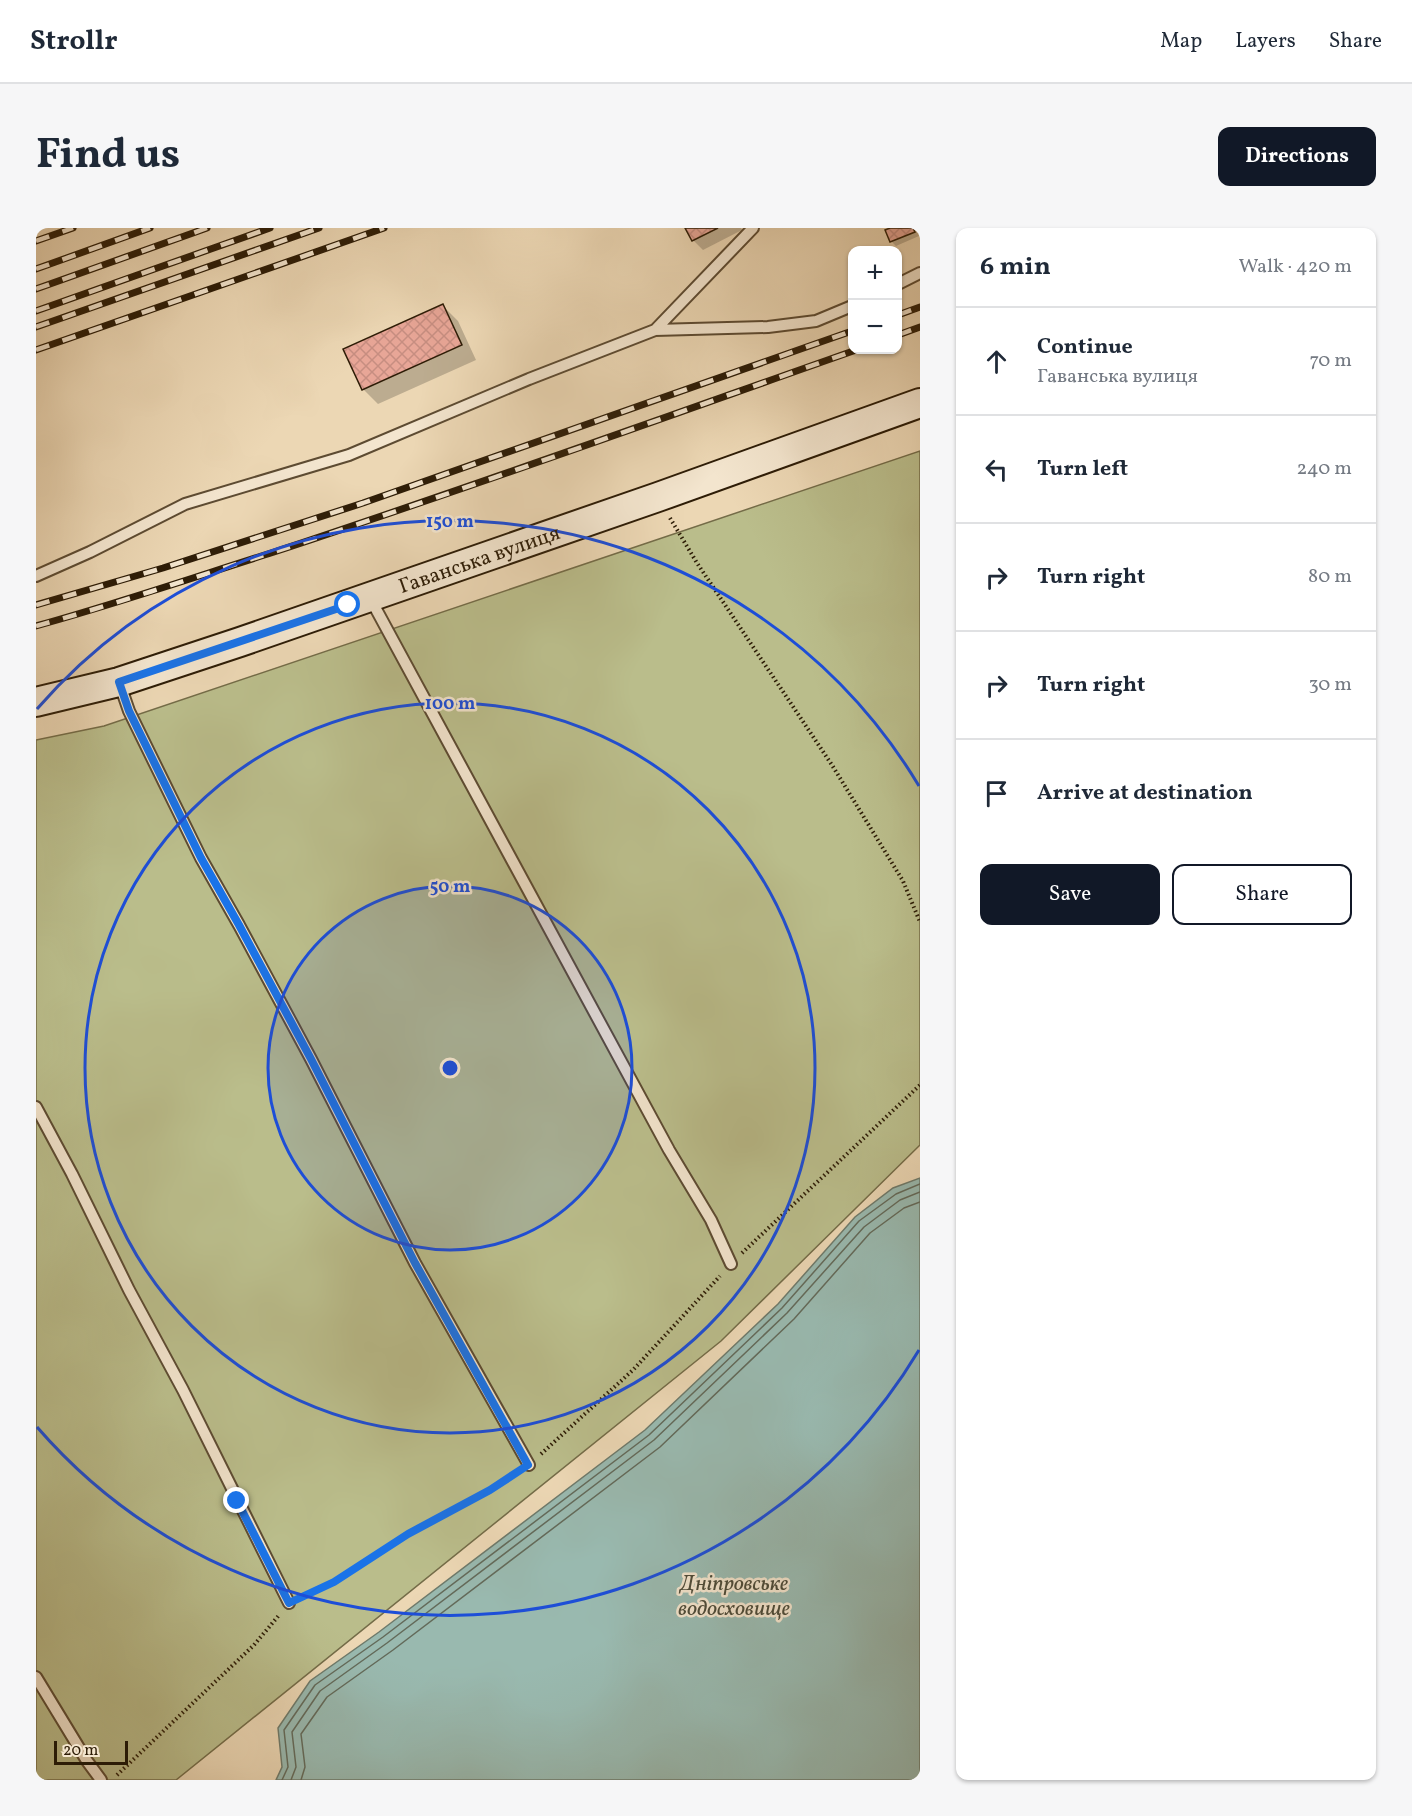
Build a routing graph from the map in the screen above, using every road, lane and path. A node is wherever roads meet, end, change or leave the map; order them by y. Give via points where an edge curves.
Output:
1 (753, 228) edge
2 (920, 273) edge
3 (902, 282) edge
4 (848, 308) edge
5 (655, 330) junction
6 (920, 403) edge
7 (658, 497) junction
8 (36, 576) edge
9 (369, 598) junction
10 (119, 682) junction
11 (36, 702) edge
12 (920, 922) edge
13 (920, 1085) edge
14 (36, 1107) edge
15 (731, 1264) junction
16 (528, 1465) junction
17 (289, 1603) junction
18 (36, 1677) edge
19 (101, 1780) edge
20 (112, 1780) edge

1 - 5 lane
2 - 3 lane
4 - 5 lane via 816,321 768,327
5 - 8 lane via 349,455 184,504
6 - 7 main road, Гаванська вулиця
7 - 9 main road, Гаванська вулиця
7 - 12 path via 697,563 844,784 903,881
9 - 10 main road, Гаванська вулиця
9 - 15 lane via 669,1150 711,1220
10 - 11 main road, Гаванська вулиця
10 - 16 lane via 129,711 201,858 311,1059 415,1263
13 - 15 path
14 - 17 lane
15 - 16 path via 633,1370
16 - 17 path via 334,1582
17 - 20 path via 255,1646
18 - 19 lane

